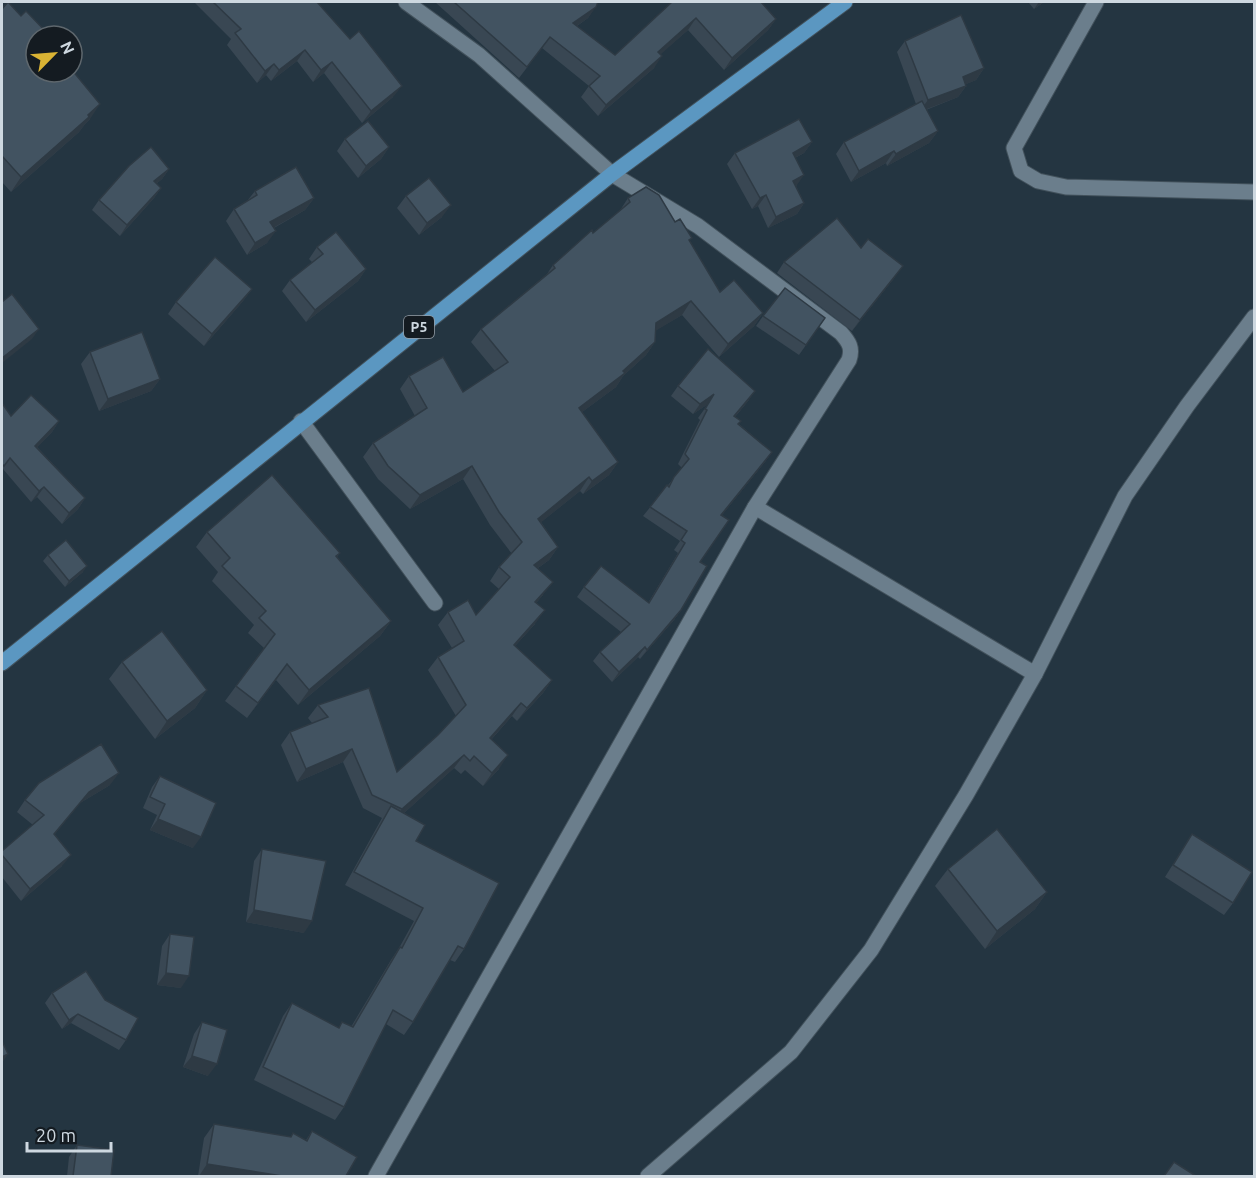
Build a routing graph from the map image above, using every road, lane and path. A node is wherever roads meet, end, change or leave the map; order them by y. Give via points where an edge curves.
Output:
1 (406, 2) edge
2 (845, 2) edge
3 (1096, 2) edge
4 (612, 174) junction
5 (1254, 192) edge
6 (1254, 317) edge
7 (301, 421) junction
8 (755, 507) junction
9 (435, 603) dead end
10 (2, 663) edge
11 (1035, 674) junction
12 (376, 1176) edge
13 (648, 1176) edge

1 - 4 street via 478,55
2 - 4 main road, P5
3 - 5 street via 1014,148 1021,171 1038,181 1066,187
4 - 7 main road, P5
4 - 8 street via 698,226 820,316 850,343 849,360
6 - 11 street via 1125,495
7 - 9 street
7 - 10 main road, P5
8 - 11 street
8 - 12 street
11 - 13 street via 871,950 791,1052

